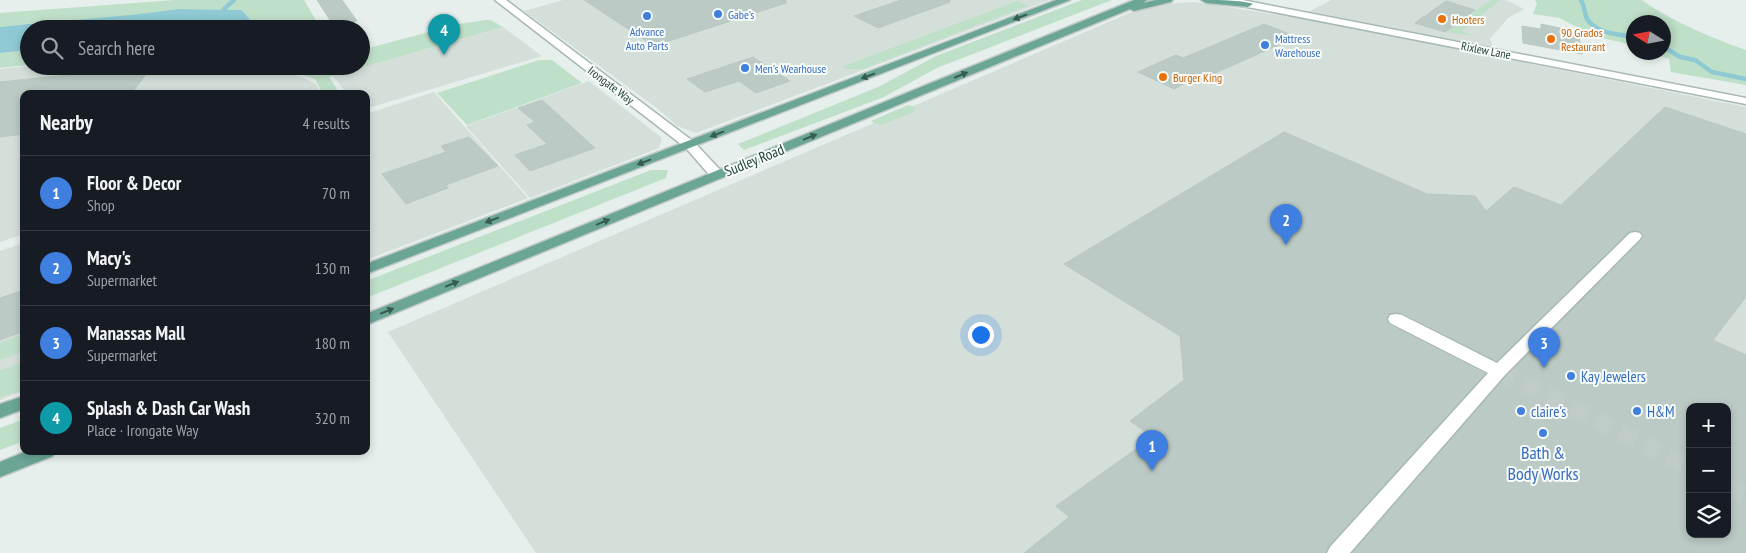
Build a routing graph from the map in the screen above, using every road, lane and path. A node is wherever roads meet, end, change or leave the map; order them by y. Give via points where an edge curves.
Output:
1 (500, 0) edge
2 (1065, 0) edge
3 (1142, 0) edge
4 (1168, 0) edge
5 (1206, 0) edge
6 (1227, 0) edge
7 (1250, 2) edge
8 (1094, 20) junction
9 (1746, 93) edge
10 (1746, 101) edge
11 (690, 145) junction
12 (717, 175) junction
13 (1635, 236) dead end
14 (370, 267) edge
15 (370, 318) edge
16 (1396, 318) dead end
17 (1498, 371) junction
18 (20, 404) edge
19 (0, 411) edge
20 (36, 455) edge
21 (0, 470) edge
22 (1337, 553) edge

1 - 11 street, Irongate Way
2 -> 11 main road
3 - 8 main road, Sudley Road
4 - 8 main road
5 - 7 main road
6 - 7 street, Rixlew Lane
7 - 9 street, Rixlew Lane
7 - 10 street, Rixlew Lane
12 -> 8 main road, Sudley Road
11 - 12 street, Irongate Way
11 -> 14 main road
15 -> 12 main road, Sudley Road
13 - 17 street
16 - 17 street
17 - 22 street
18 - 19 main road
20 - 21 main road

